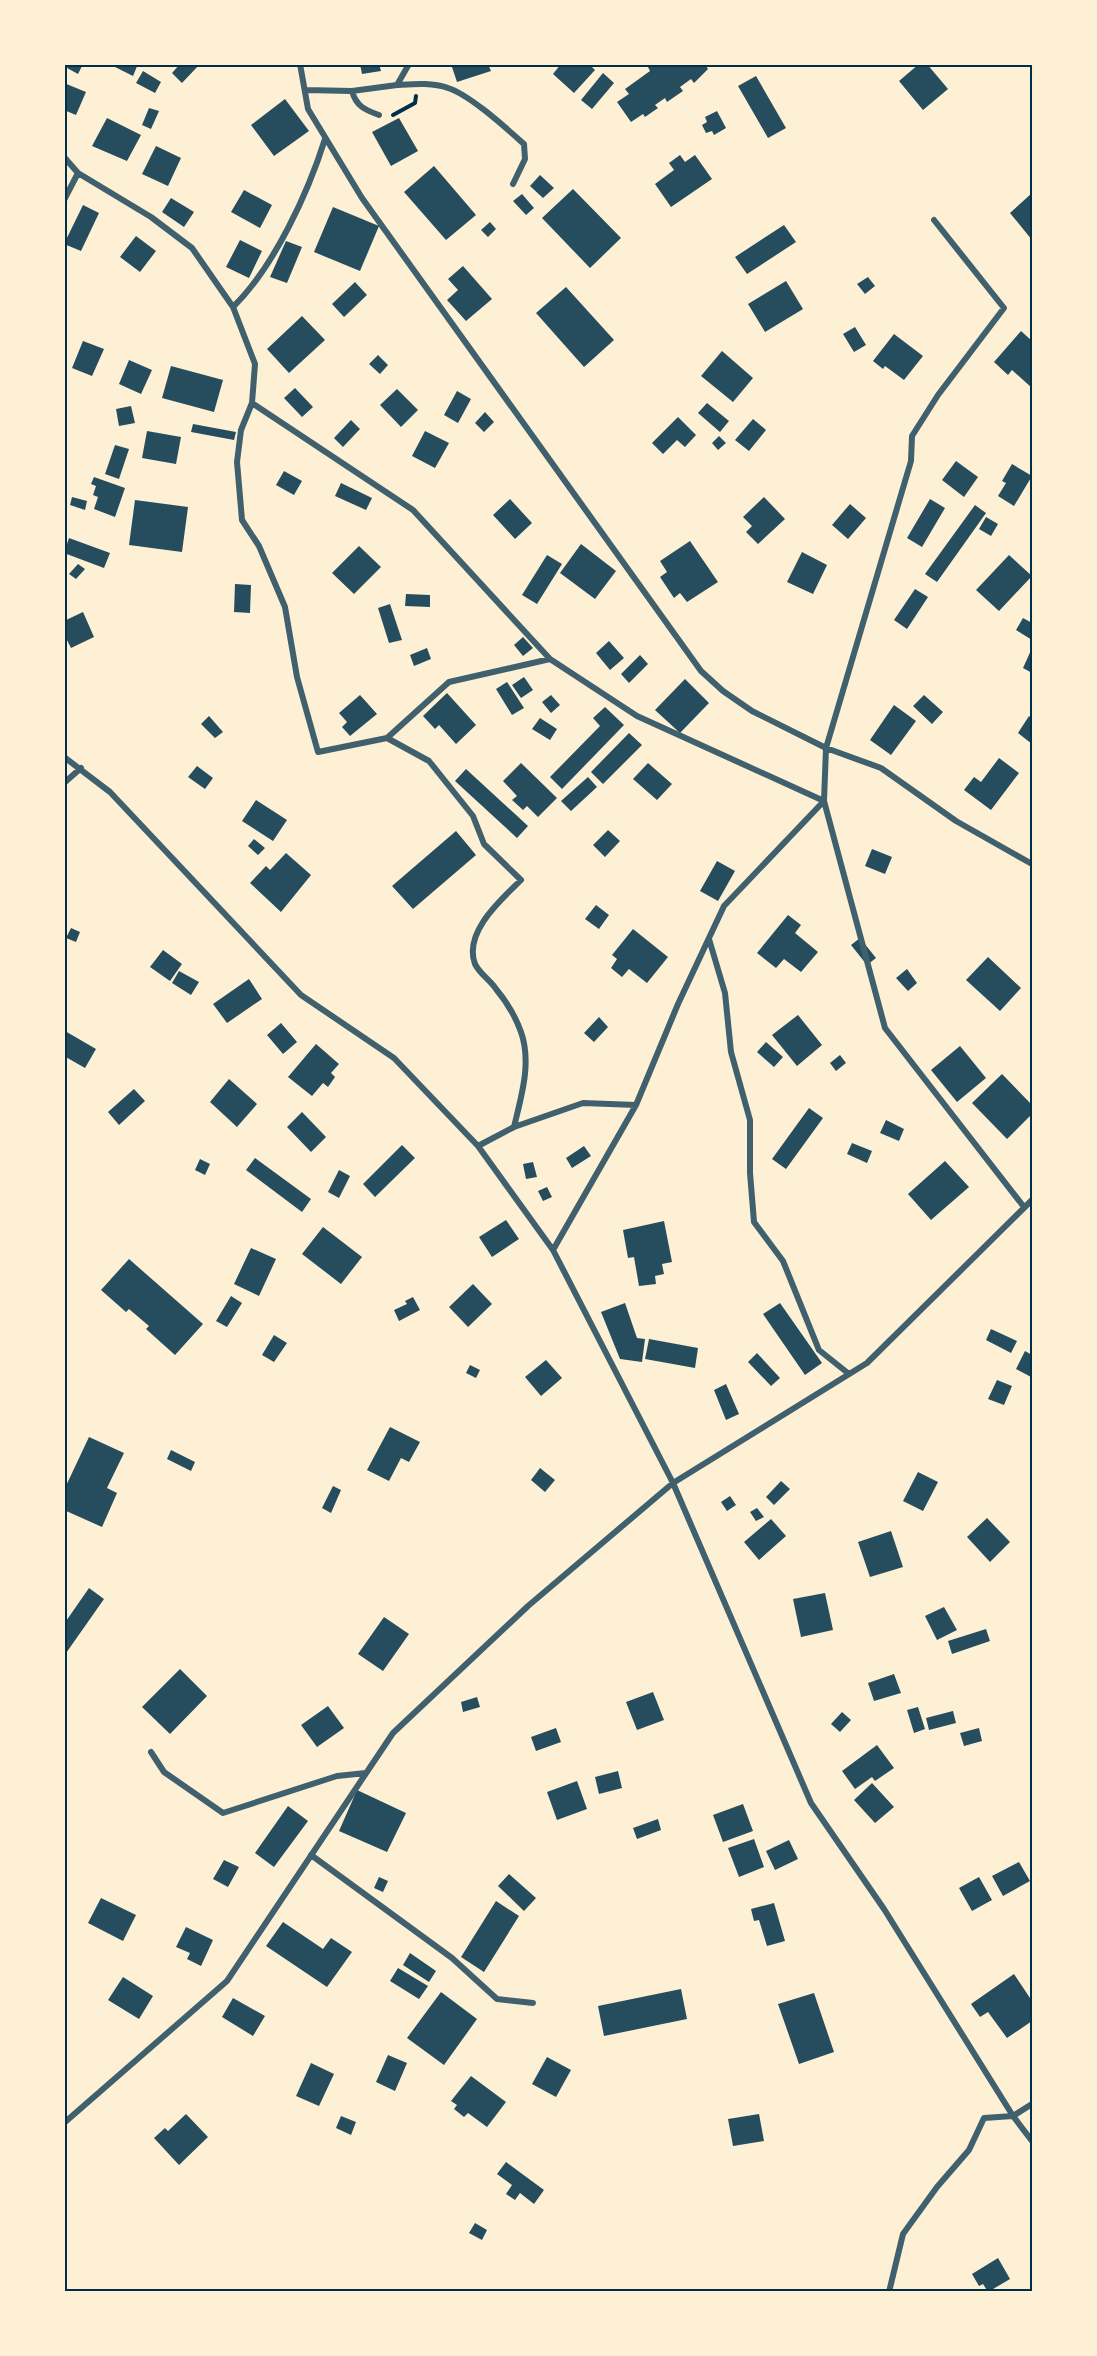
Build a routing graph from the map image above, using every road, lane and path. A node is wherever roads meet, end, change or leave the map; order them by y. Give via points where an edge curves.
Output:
1 (300, 64) edge
2 (409, 64) edge
3 (414, 84) junction
4 (397, 85) junction
5 (304, 90) junction
6 (352, 91) junction
7 (379, 115) joint
8 (325, 139) junction
9 (64, 157) edge
10 (78, 173) junction
11 (513, 184) dead end
12 (64, 200) edge
13 (934, 220) dead end
14 (233, 306) junction
15 (252, 403) junction
16 (550, 659) junction
17 (387, 738) junction
18 (826, 748) junction
19 (64, 757) edge
20 (81, 768) junction
21 (64, 783) edge
22 (824, 801) junction
23 (1032, 864) edge
24 (709, 939) junction
25 (636, 1105) junction
26 (514, 1127) junction
27 (478, 1146) junction
28 (1032, 1200) edge
29 (1024, 1207) junction
30 (553, 1250) junction
31 (849, 1374) junction
32 (673, 1484) junction
33 (151, 1752) dead end
34 (366, 1773) junction
35 (311, 1855) junction
36 (533, 2003) dead end
37 (1032, 2104) edge
38 (1013, 2116) junction
39 (64, 2123) edge
40 (1032, 2141) edge
41 (889, 2292) edge

1 - 5 street
2 - 4 street
3 - 4 street
3 - 7 path via 415,103 392,115
3 - 11 street via 449,88 524,144 525,159
4 - 6 street
5 - 6 street
5 - 8 street via 308,109
6 - 7 street via 363,109
8 - 14 street via 316,168 272,258
8 - 18 street via 362,198 701,671 752,711
9 - 10 street
10 - 12 street
10 - 14 street via 152,217 192,248
13 - 18 street via 1004,308 912,436 911,461
14 - 15 street via 255,364
15 - 16 street via 413,510
15 - 17 street via 241,430 237,462 242,520 259,546 285,607 297,676 318,752
16 - 17 street via 449,682
16 - 22 street via 636,716
17 - 26 street via 429,761 473,816 484,844 521,880 481,922 475,948 475,964 498,990 522,1033 525,1078
18 - 22 street
18 - 23 street via 881,768 956,821
19 - 20 street
20 - 21 street
20 - 27 street via 110,792 301,995 394,1058
22 - 24 street via 724,906
22 - 29 street via 885,1028
24 - 25 street
24 - 31 street via 725,993 731,1052 750,1120 754,1222 783,1261 819,1350
25 - 26 street via 583,1103
25 - 30 street
26 - 27 street
27 - 30 street
28 - 29 street
29 - 31 street via 867,1363
30 - 32 street
31 - 32 street
32 - 34 street via 528,1606 401,1725
32 - 38 street via 811,1803 884,1909
33 - 34 street via 164,1772 223,1813 337,1776
34 - 35 street
35 - 36 street via 452,1958 497,1999
35 - 39 street via 227,1981
37 - 38 street
38 - 40 street
38 - 41 street via 984,2118 969,2150 903,2234

